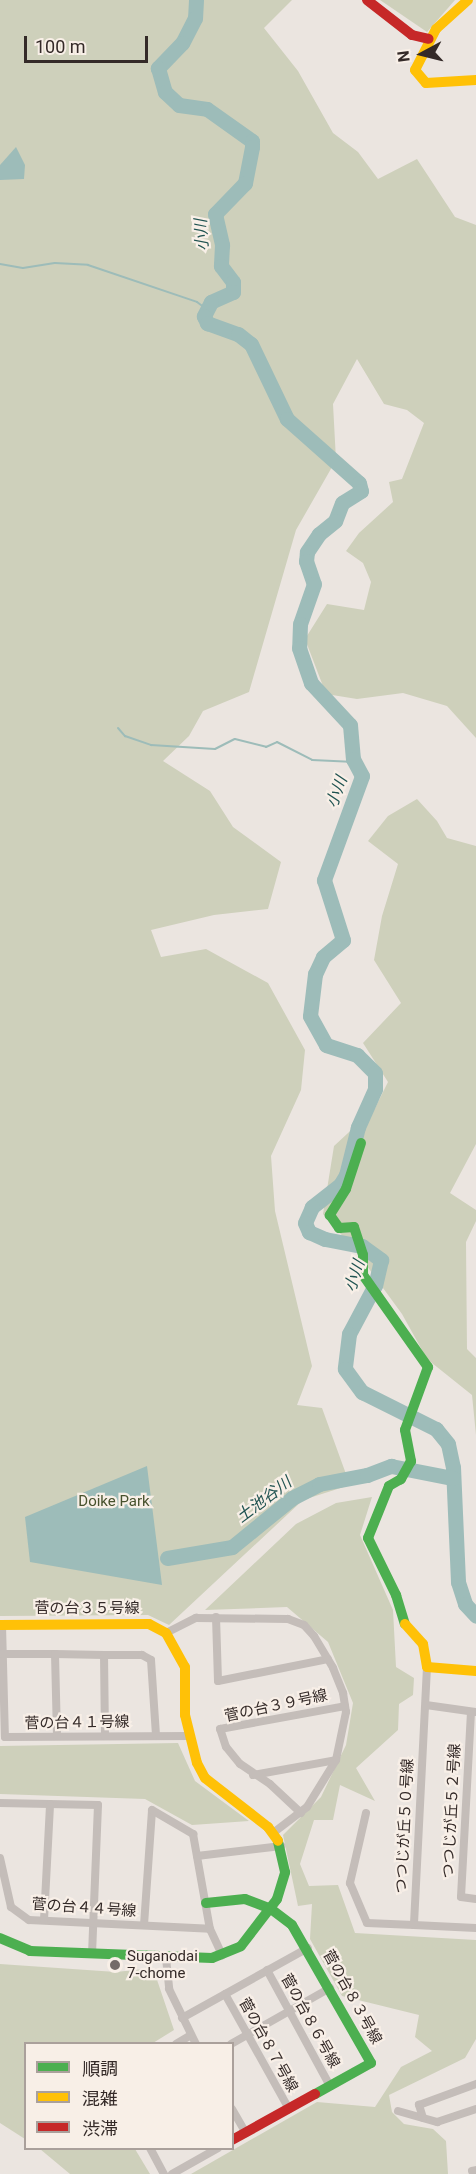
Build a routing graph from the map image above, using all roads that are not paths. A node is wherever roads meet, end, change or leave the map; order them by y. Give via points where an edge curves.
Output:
1 (367, 0) edge
2 (468, 0) edge
3 (429, 39) junction
4 (476, 80) edge
5 (361, 1143) dead end
6 (216, 1617) junction
7 (1, 1625) edge
8 (166, 1633) junction
9 (3, 1654) junction
10 (54, 1654) junction
11 (104, 1655) junction
12 (328, 1659) junction
13 (427, 1667) junction
14 (476, 1671) edge
15 (345, 1706) junction
16 (426, 1706) junction
17 (473, 1712) edge
18 (156, 1735) junction
19 (105, 1736) junction
20 (189, 1736) junction
21 (57, 1737) junction
22 (336, 1760) junction
23 (253, 1775) junction
24 (0, 1803) edge
25 (50, 1804) junction
26 (301, 1813) junction
27 (366, 1813) dead end
28 (273, 1833) junction
29 (281, 1846) junction
30 (197, 1856) junction
31 (0, 1858) edge
32 (476, 1899) edge
33 (206, 1903) junction
34 (271, 1909) junction
35 (44, 1920) junction
36 (93, 1923) junction
37 (144, 1925) junction
38 (414, 1925) junction
39 (476, 1928) edge
40 (210, 1929) junction
41 (0, 1938) edge
42 (308, 1947) junction
43 (92, 1954) junction
44 (222, 1955) junction
45 (166, 1958) junction
46 (267, 1970) junction
47 (330, 1988) junction
48 (225, 1994) junction
49 (289, 2011) junction
50 (182, 2018) junction
51 (247, 2034) junction
52 (192, 2035) junction
53 (178, 2042) edge
54 (196, 2042) edge
55 (233, 2042) edge
56 (476, 2084) edge
57 (330, 2086) junction
58 (289, 2109) junction
59 (476, 2109) edge
60 (398, 2111) dead end
61 (234, 2112) edge
62 (423, 2118) junction
63 (246, 2133) junction
64 (234, 2139) edge
65 (151, 2150) edge
66 (204, 2152) edge
67 (164, 2174) edge
68 (172, 2174) edge

1 - 3 street via 412,35
2 - 3 street
3 - 4 street via 416,70 418,77 426,83
5 - 13 street via 346,1189 330,1215 339,1228 354,1227 363,1275 428,1367 405,1430 411,1461 401,1479 389,1486 368,1538 392,1586 405,1625 423,1644
6 - 8 street via 196,1618
6 - 12 street via 288,1619 304,1625
6 - 12 street via 218,1681
7 - 8 street, 菅の台３５号線 via 149,1624
7 - 9 street, 菅の台４１号線
8 - 20 street via 185,1667
9 - 10 street
9 - 21 street, 菅の台４１号線 via 5,1737
10 - 11 street
10 - 21 street
11 - 18 street via 142,1655 151,1660
11 - 19 street
12 - 15 street
13 - 14 street
13 - 16 street, つつじが丘５０号線
15 - 22 street
15 - 23 street, 菅の台３９号線 via 220,1728 226,1747
16 - 17 street
16 - 38 street, つつじが丘５０号線
17 - 32 street, つつじが丘５２号線 via 461,1897
18 - 19 street, 菅の台４１号線
18 - 20 street, 菅の台４１号線
19 - 21 street, 菅の台４１号線
20 - 28 street via 205,1778
22 - 23 street
22 - 26 street via 319,1792
23 - 26 street, 菅の台３９号線 via 270,1784
24 - 25 street
25 - 35 street
25 - 36 street via 98,1805
26 - 28 street
27 - 38 street via 350,1883 367,1923
28 - 29 street
29 - 30 street
29 - 34 street via 284,1878
30 - 33 street
30 - 37 street via 193,1834 152,1809
31 - 35 street, 菅の台４４号線 via 11,1907 29,1920
33 - 34 street via 245,1899
33 - 40 street
34 - 42 street, 菅の台８３号線 via 292,1925
34 - 44 street via 241,1946
35 - 36 street, 菅の台４４号線
36 - 37 street, 菅の台４４号線
36 - 43 street
37 - 40 street, 菅の台４４号線
38 - 39 street
40 - 44 street
41 - 43 street via 30,1951
42 - 46 street
42 - 47 street, 菅の台８３号線
43 - 45 street
44 - 45 street via 200,1960
45 - 50 street via 169,1989
46 - 48 street
46 - 49 street, 菅の台８６号線
47 - 49 street
47 - 57 street, 菅の台８３号線 via 371,2063
48 - 50 street
48 - 51 street, 菅の台８７号線
49 - 51 street
49 - 57 street, 菅の台８６号線
50 - 52 street
51 - 55 street
51 - 58 street, 菅の台８７号線
52 - 53 street
52 - 54 street
56 - 62 street via 419,2105
57 - 58 street, 菅の台８３号線
58 - 63 street, 菅の台８３号線
59 - 62 street via 437,2121
60 - 62 street
61 - 63 street
63 - 64 street, 菅の台８３号線
65 - 67 street
66 - 68 street

